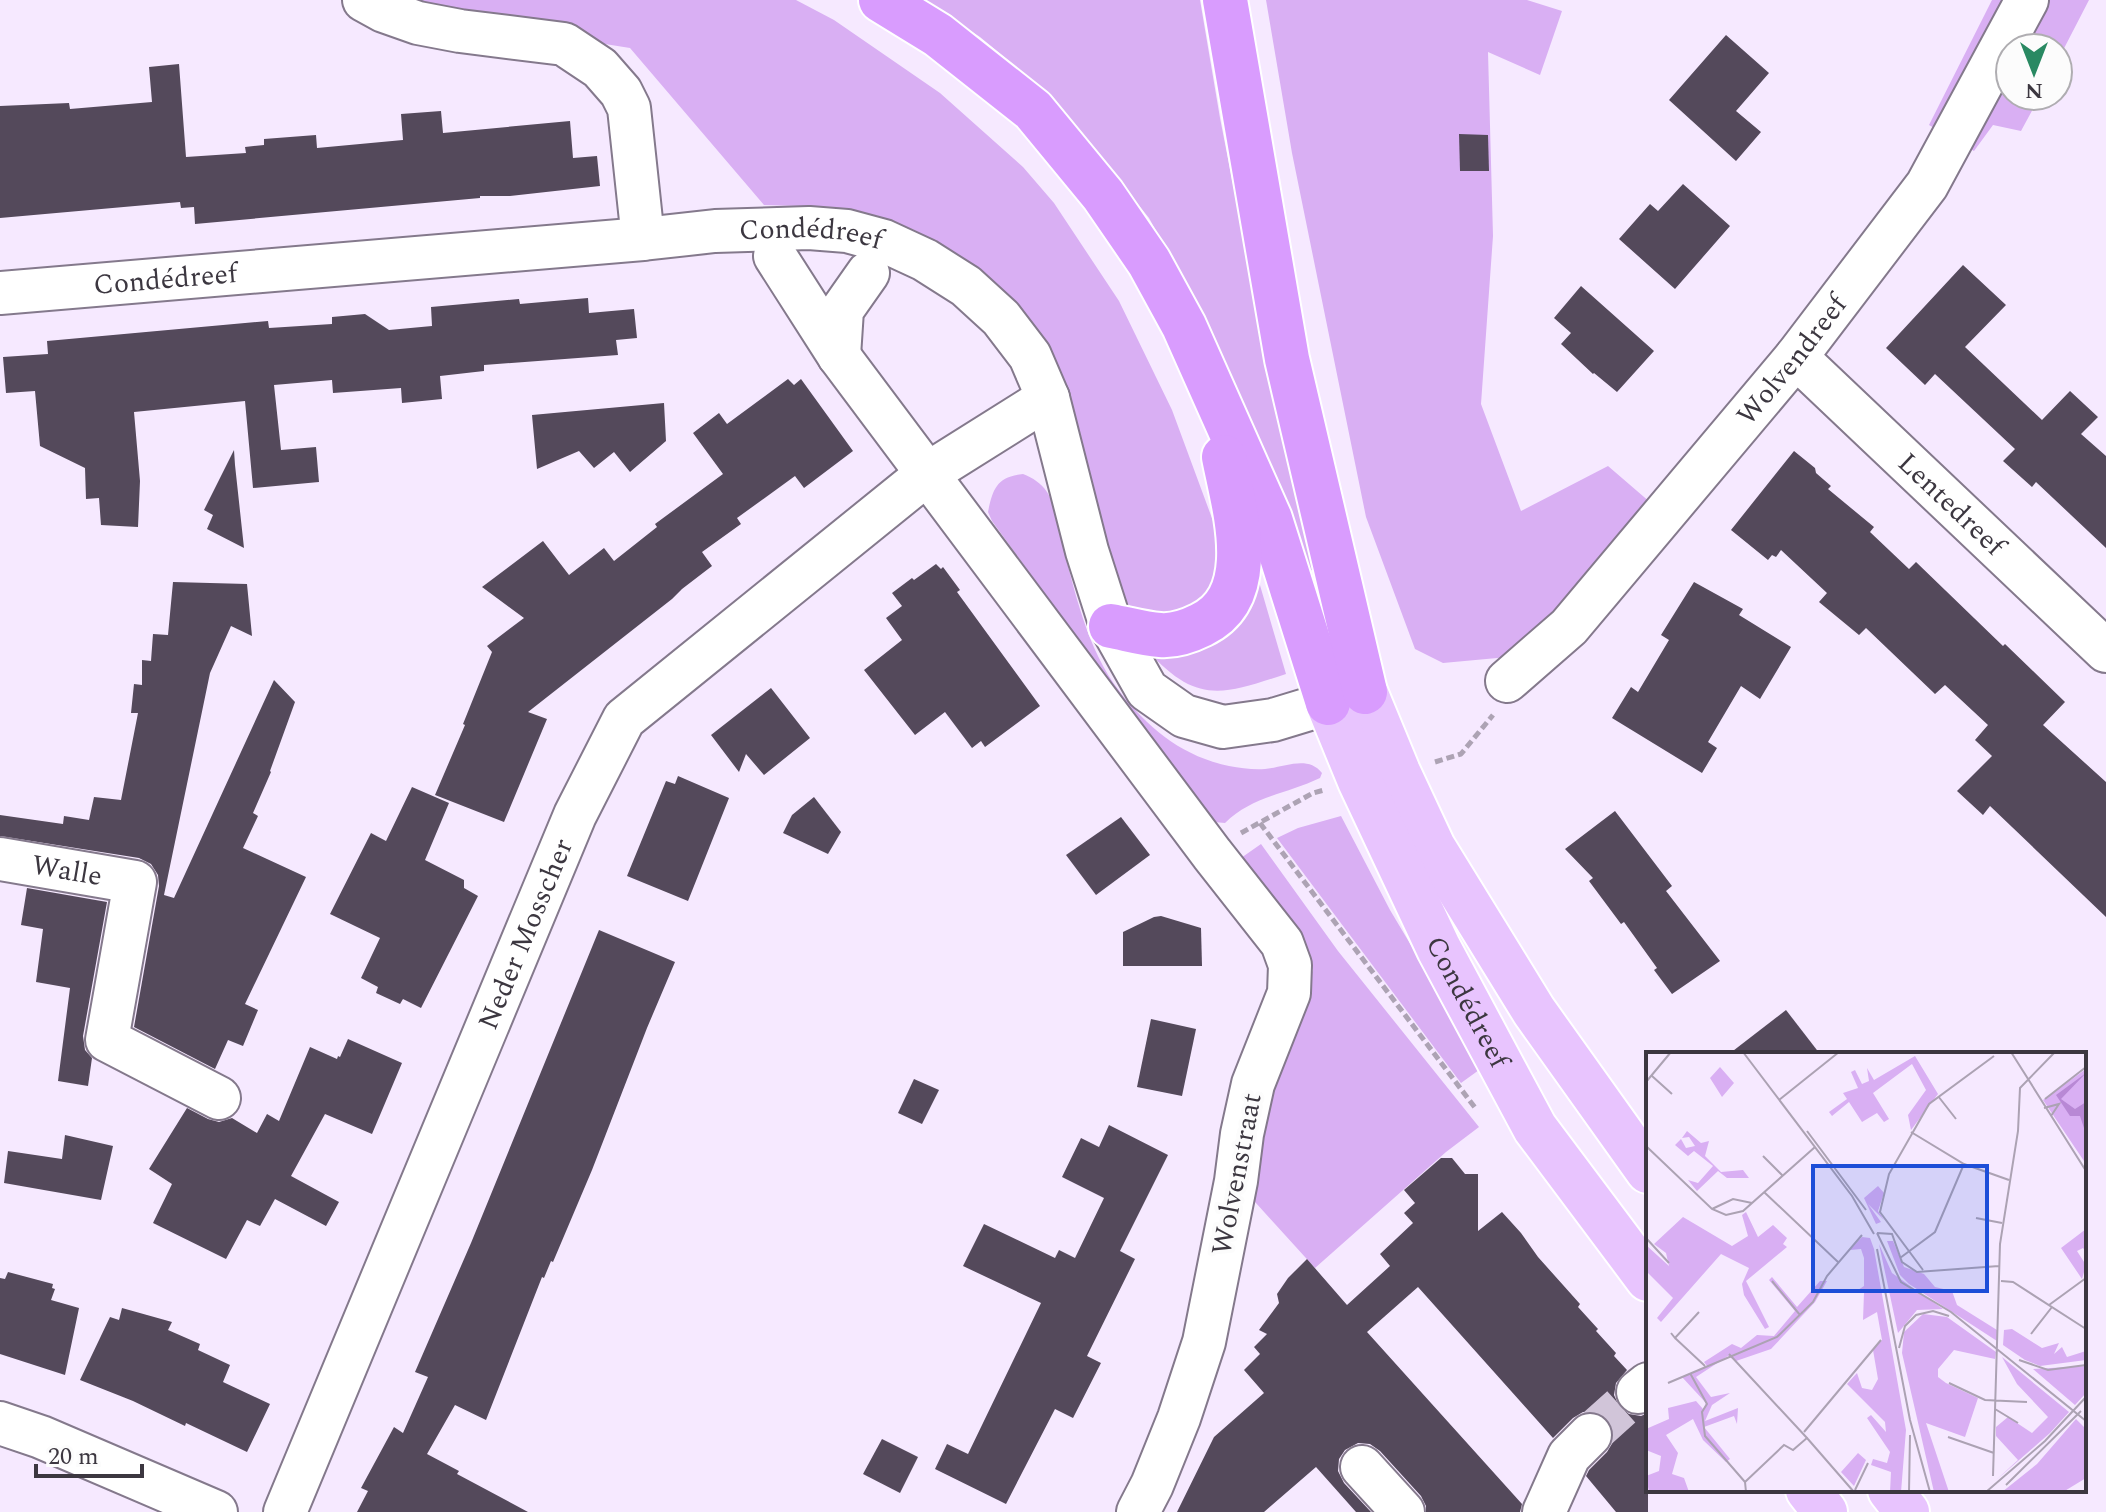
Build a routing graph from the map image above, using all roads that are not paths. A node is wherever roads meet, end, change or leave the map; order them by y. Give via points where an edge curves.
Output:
1 (364, 0) edge
2 (881, 0) edge
3 (1225, 0) edge
4 (2027, 0) edge
5 (643, 239) junction
6 (775, 256) dead end
7 (868, 273) dead end
8 (0, 293) edge
9 (839, 356) junction
10 (1796, 357) junction
11 (1048, 398) junction
12 (1221, 406) junction
13 (927, 474) junction
14 (1111, 626) junction
15 (2106, 651) edge
16 (1507, 681) dead end
17 (1347, 698) junction
18 (1212, 854) joint
19 (0, 859) edge
20 (219, 1098) dead end
21 (1646, 1168) edge
22 (1646, 1276) edge
23 (0, 1423) edge
24 (1590, 1435) tunnel mouth
25 (1362, 1467) dead end
26 (1810, 1492) edge
27 (1892, 1492) edge
28 (216, 1512) edge
29 (285, 1512) edge
30 (1138, 1512) edge
31 (1403, 1512) edge
32 (1544, 1512) edge
33 (1825, 1512) edge
34 (1907, 1512) edge

1 - 5 street via 418,23 564,44 600,68 629,108
2 - 12 highway via 938,35 1033,110 1103,195 1149,262
3 - 17 highway
4 - 10 street, Wolvendreef via 1927,185
5 - 8 street, Condédreef
5 - 11 street, Condédreef via 809,228 884,241 966,286 1001,318 1030,356
6 - 9 street, Condédreef
7 - 9 street, Condédreef via 842,310
9 - 13 street, Condédreef
10 - 15 street, Lentedreef
10 - 16 street, Wolvendreef via 1569,627
11 - 13 street, Neder Mosscher
11 - 14 street, Condédreef
12 - 14 highway via 1221,439 1240,552 1231,597 1220,613 1188,631 1162,635
12 - 17 highway
13 - 18 street, Condédreef
13 - 29 street, Neder Mosscher via 624,719 569,829
14 - 17 street, Condédreef via 1147,690 1184,716 1223,727 1273,720
17 - 21 main road, Condédreef via 1398,772 1433,847 1534,1011
17 - 22 main road, Condédreef via 1360,781 1439,949 1535,1128
18 - 30 street, Wolvenstraat via 1282,943 1290,965 1289,993 1253,1084 1204,1342 1179,1418
19 - 20 street, Walle via 135,882 107,1040
23 - 28 street
24 - 32 street via 1569,1456
25 - 31 street
26 - 33 main road
27 - 34 main road

